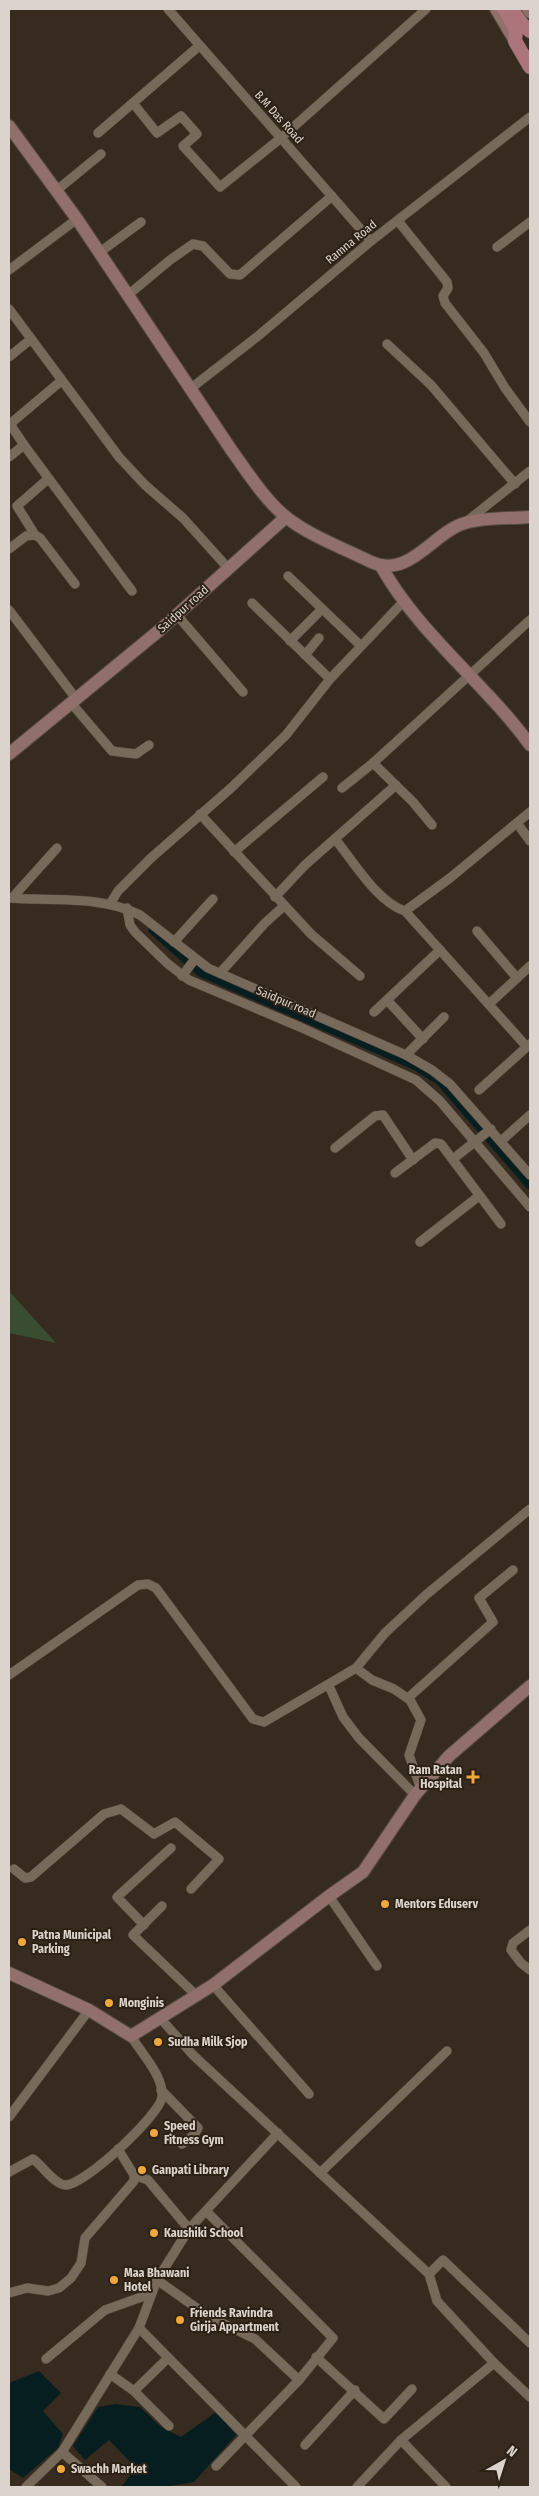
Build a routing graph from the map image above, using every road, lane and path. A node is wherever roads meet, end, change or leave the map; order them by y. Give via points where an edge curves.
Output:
1 (168, 9) edge
2 (426, 9) edge
3 (496, 9) edge
4 (504, 9) edge
5 (512, 9) edge
6 (528, 9) edge
7 (530, 12) edge
8 (530, 30) edge
9 (515, 42) junction
10 (199, 46) junction
11 (530, 67) edge
12 (133, 104) junction
13 (530, 117) edge
14 (9, 126) edge
15 (98, 133) dead end
16 (281, 138) junction
17 (101, 154) dead end
18 (57, 190) junction
19 (332, 196) junction
20 (77, 219) junction
21 (398, 221) junction
22 (141, 222) dead end
23 (530, 222) edge
24 (371, 241) junction
25 (497, 246) dead end
26 (100, 252) junction
27 (9, 270) edge
28 (128, 296) junction
29 (9, 309) edge
30 (31, 339) junction
31 (387, 344) dead end
32 (9, 357) edge
33 (61, 381) junction
34 (190, 389) junction
35 (530, 422) edge
36 (24, 445) junction
37 (9, 457) edge
38 (530, 471) edge
39 (48, 479) junction
40 (515, 484) junction
41 (286, 517) junction
42 (530, 517) edge
43 (464, 523) junction
44 (35, 535) junction
45 (9, 550) edge
46 (381, 566) junction
47 (228, 568) junction
48 (288, 576) dead end
49 (75, 584) dead end
50 (132, 591) dead end
51 (404, 600) junction
52 (252, 603) dead end
53 (322, 609) junction
54 (9, 610) edge
55 (177, 616) junction
56 (530, 620) edge
57 (319, 638) dead end
58 (290, 641) junction
59 (360, 645) junction
60 (305, 655) junction
61 (470, 675) junction
62 (330, 679) junction
63 (243, 692) dead end
64 (74, 702) junction
65 (528, 736) edge
66 (149, 745) dead end
67 (9, 754) edge
68 (373, 764) junction
69 (323, 777) dead end
70 (396, 785) junction
71 (342, 788) dead end
72 (530, 812) edge
73 (200, 814) junction
74 (517, 823) junction
75 (432, 825) dead end
76 (335, 838) junction
77 (530, 841) edge
78 (58, 848) dead end
79 (234, 852) junction
80 (275, 897) junction
81 (10, 898) edge
82 (213, 899) dead end
83 (110, 904) junction
84 (284, 906) junction
85 (127, 908) junction
86 (405, 911) junction
87 (477, 931) dead end
88 (174, 942) junction
89 (440, 950) junction
90 (194, 960) junction
91 (530, 966) edge
92 (220, 973) junction
93 (184, 974) junction
94 (360, 976) dead end
95 (516, 978) junction
96 (386, 1000) junction
97 (489, 1004) junction
98 (374, 1012) dead end
99 (444, 1017) dead end
100 (423, 1039) junction
101 (529, 1046) edge
102 (406, 1055) junction
103 (425, 1067) junction
104 (417, 1078) junction
105 (478, 1090) dead end
106 (530, 1116) edge
107 (489, 1130) junction
108 (477, 1141) junction
109 (501, 1141) junction
110 (335, 1148) dead end
111 (452, 1159) junction
112 (413, 1160) junction
113 (394, 1173) dead end
114 (530, 1175) edge
115 (479, 1196) junction
116 (530, 1207) edge
117 (501, 1224) dead end
118 (420, 1242) dead end
119 (530, 1510) edge
120 (513, 1570) dead end
121 (356, 1668) junction
122 (9, 1675) edge
123 (329, 1686) junction
124 (530, 1688) edge
125 (408, 1698) junction
126 (418, 1792) junction
127 (171, 1848) dead end
128 (14, 1869) dead end
129 (191, 1889) dead end
130 (329, 1896) junction
131 (162, 1906) dead end
132 (144, 1925) junction
133 (530, 1930) edge
134 (377, 1966) dead end
135 (530, 1970) edge
136 (9, 1973) edge
137 (213, 1985) junction
138 (197, 1996) junction
139 (89, 2010) junction
140 (161, 2019) junction
141 (131, 2036) junction
142 (447, 2050) dead end
143 (161, 2090) junction
144 (309, 2094) dead end
145 (9, 2117) edge
146 (278, 2133) junction
147 (182, 2144) dead end
148 (118, 2150) junction
149 (9, 2172) edge
150 (320, 2172) junction
151 (134, 2175) junction
152 (206, 2211) junction
153 (189, 2229) junction
154 (428, 2274) junction
155 (157, 2280) junction
156 (9, 2294) edge
157 (150, 2294) junction
158 (139, 2328) junction
159 (530, 2343) edge
160 (316, 2357) junction
161 (168, 2358) junction
162 (46, 2359) dead end
163 (494, 2363) junction
164 (110, 2374) junction
165 (299, 2380) junction
166 (412, 2389) dead end
167 (355, 2390) junction
168 (134, 2391) junction
169 (530, 2396) edge
170 (169, 2426) dead end
171 (246, 2437) junction
172 (401, 2440) junction
173 (305, 2446) dead end
174 (62, 2452) junction
175 (216, 2466) dead end
176 (444, 2486) edge
177 (26, 2487) edge
178 (102, 2487) edge
179 (296, 2487) edge
180 (357, 2487) edge

1 - 10 street, B.M Das Road
2 - 16 street
3 - 9 main road
4 - 9 main road via 516,29
5 - 8 main road
6 - 7 main road
9 - 11 main road
10 - 12 street
10 - 16 street, B.M Das Road
12 - 15 street
12 - 16 street via 157,133 181,116 197,134 182,146 220,187
13 - 21 street, Ramna Road
14 - 18 main road
16 - 19 street, B.M Das Road
17 - 18 street
18 - 20 main road
19 - 24 street, B.M Das Road
19 - 28 street via 240,275 230,274 203,246 193,244
20 - 26 main road
20 - 27 street
21 - 24 street, Ramna Road
21 - 35 street via 447,282 448,288 443,296 445,303 484,353
22 - 26 street
23 - 25 street
24 - 34 street, Ramna Road
26 - 28 main road
28 - 34 main road
29 - 30 street
30 - 32 street
30 - 33 street
31 - 40 street via 430,385
33 - 36 street via 10,424
33 - 47 street via 119,457 183,518
34 - 41 main road via 252,478
36 - 37 street
36 - 39 street
38 - 40 street
39 - 44 street via 17,506
39 - 50 street
40 - 43 street
41 - 46 main road
41 - 47 main road, Saidpur road
42 - 43 main road
43 - 46 main road via 404,563
44 - 45 street via 26,536
44 - 49 street
46 - 51 main road
47 - 55 main road, Saidpur road
48 - 53 street
51 - 59 street
51 - 61 main road
52 - 58 street
53 - 58 street
53 - 59 street
54 - 64 street
55 - 63 street
55 - 64 main road, Saidpur road
56 - 61 street
57 - 60 street
58 - 60 street
59 - 62 street
60 - 62 street
61 - 65 main road
61 - 68 street
62 - 73 street via 286,735
64 - 66 street via 112,751 136,754
64 - 67 main road, Saidpur road
68 - 70 street
68 - 71 street
69 - 79 street
70 - 75 street
70 - 76 street
72 - 74 street
73 - 79 street
73 - 83 street via 118,891
74 - 77 street
74 - 86 street
76 - 80 street
76 - 86 street via 378,893 395,908
78 - 81 street
79 - 80 street
80 - 84 street
81 - 83 street, Saidpur road
82 - 88 street
83 - 85 street, Saidpur road
84 - 92 street
84 - 94 street
85 - 88 street, Saidpur road
85 - 93 street via 130,925 135,932
86 - 89 street
87 - 95 street
88 - 90 street, Saidpur road
89 - 96 street
89 - 97 street
90 - 92 street, Saidpur road
90 - 93 street
91 - 95 street
92 - 102 street, Saidpur road
93 - 104 street
95 - 97 street
96 - 98 street
96 - 100 street
97 - 101 street
99 - 100 street
100 - 102 street
101 - 105 street
102 - 103 street, Saidpur road
103 - 104 street
103 - 107 street, Saidpur road via 450,1084
104 - 108 street
106 - 109 street
107 - 108 street
107 - 109 street, Saidpur road
108 - 111 street
108 - 116 street
109 - 114 street, Saidpur road
110 - 112 street via 375,1116 383,1115
111 - 112 street via 438,1143
111 - 115 street
112 - 113 street
115 - 117 street
115 - 118 street
119 - 121 street via 427,1594 385,1633
120 - 125 street via 479,1598 493,1622
121 - 123 street
121 - 125 street
122 - 123 street via 142,1583 156,1588 253,1719 264,1722
123 - 126 street via 343,1717 359,1738
124 - 126 main road via 467,1740
125 - 126 street via 421,1720 409,1755
126 - 130 main road via 363,1872
127 - 132 street via 117,1896
128 - 129 street via 25,1878 31,1877 104,1814 121,1809 154,1834 175,1822 219,1859
130 - 134 street
130 - 137 main road
131 - 132 street
132 - 138 street via 133,1935
133 - 135 street via 513,1943 511,1950
136 - 139 main road
137 - 138 main road
137 - 144 street
138 - 140 main road
139 - 141 main road
139 - 145 street
140 - 141 main road
140 - 146 street via 193,2054
141 - 143 street via 159,2079
142 - 150 street
143 - 147 street via 198,2128
143 - 148 street via 159,2105
146 - 150 street
146 - 152 street
148 - 149 street via 84,2177 68,2185 60,2184 33,2159
148 - 151 street
150 - 154 street
151 - 153 street via 145,2178 154,2186
151 - 156 street via 130,2187 85,2238 81,2263 71,2278 59,2288 48,2291 27,2288
152 - 153 street
152 - 160 street via 333,2338
153 - 155 street
154 - 159 street via 443,2260
154 - 163 street via 437,2301
155 - 157 street
155 - 165 street via 208,2316 255,2339
157 - 158 street
157 - 162 street via 105,2310
158 - 161 street
158 - 164 street
160 - 165 street
160 - 167 street
161 - 168 street
161 - 171 street
163 - 169 street
163 - 172 street
164 - 168 street
164 - 174 street
165 - 171 street
166 - 167 street via 384,2418
167 - 173 street
168 - 170 street
171 - 175 street
171 - 179 street
172 - 176 street
172 - 180 street
174 - 177 street
174 - 178 street

